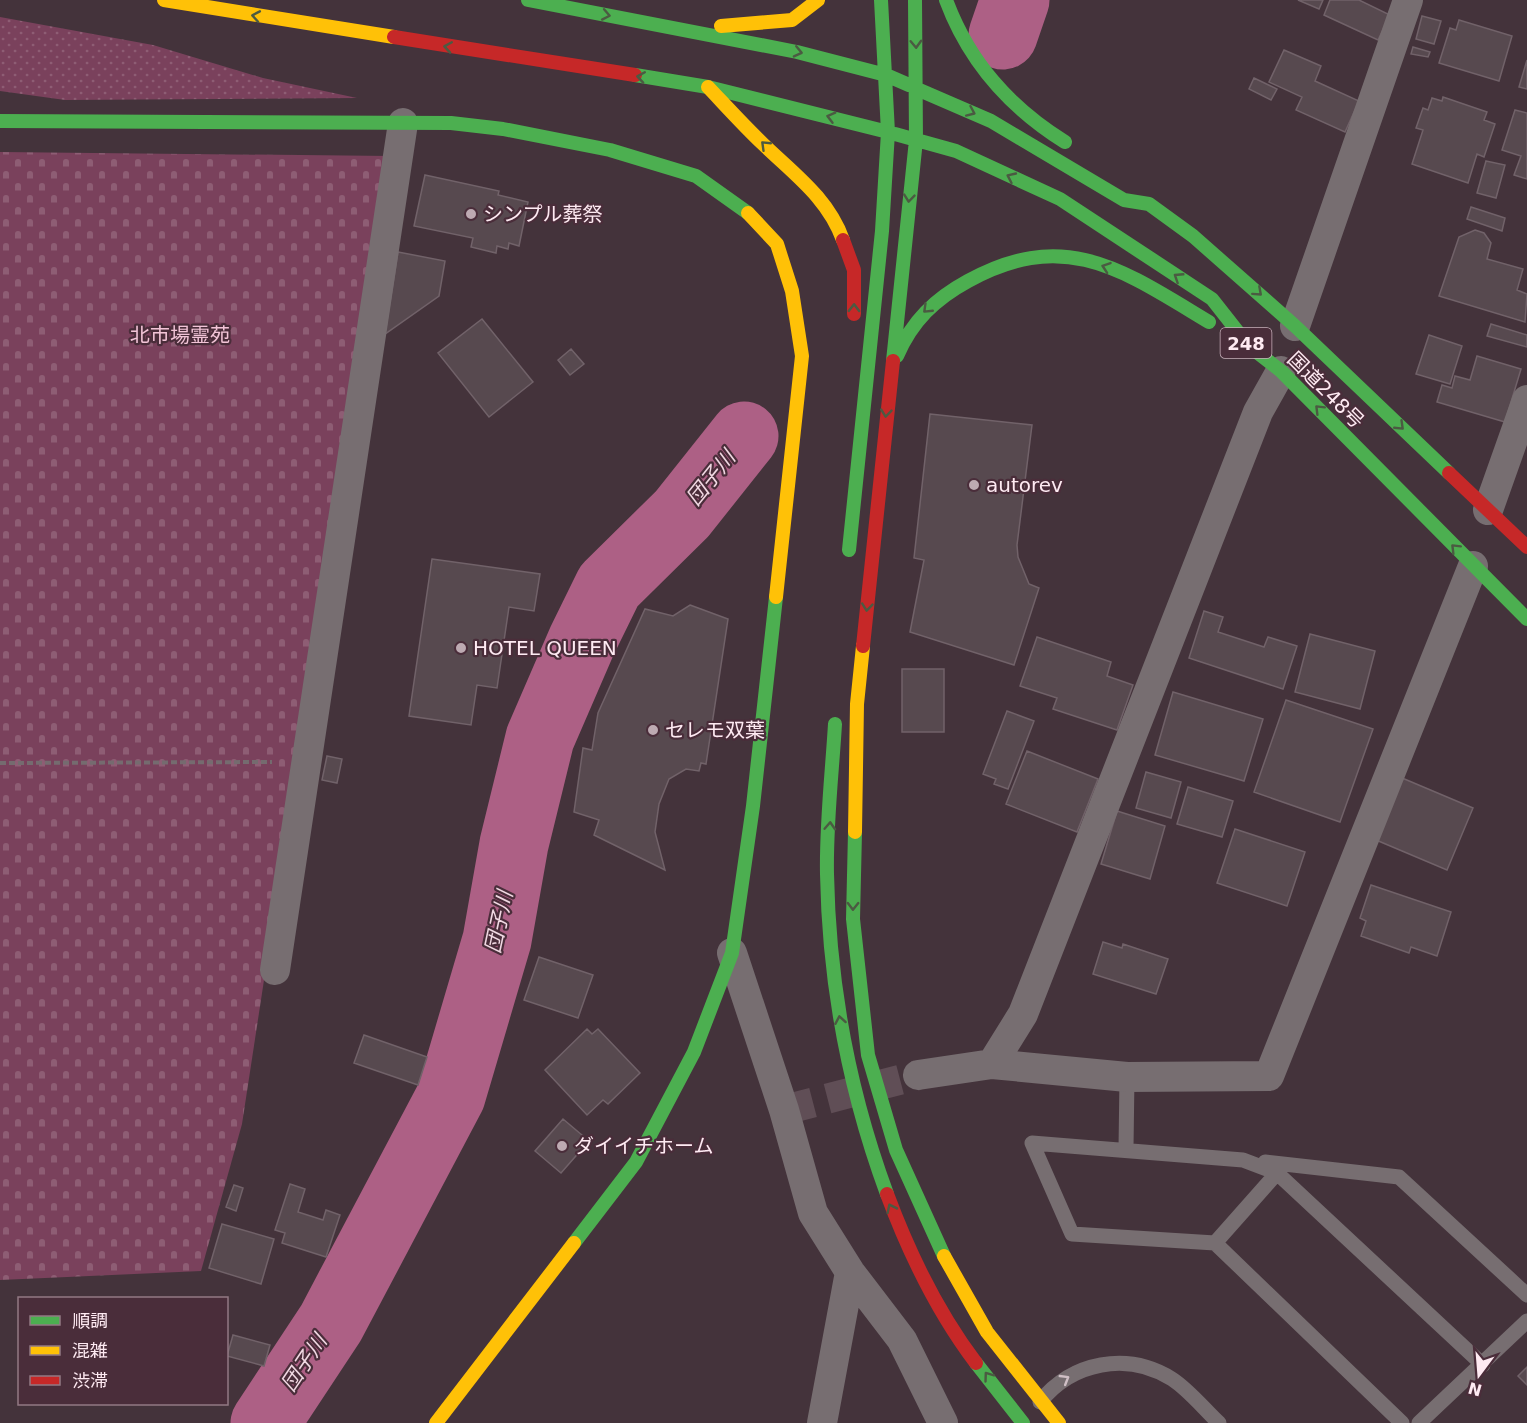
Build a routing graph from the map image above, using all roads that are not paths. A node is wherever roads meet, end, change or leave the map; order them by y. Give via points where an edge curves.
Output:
1 (164, 0) edge
2 (528, 0) edge
3 (818, 0) edge
4 (880, 0) edge
5 (915, 0) edge
6 (945, 0) edge
7 (1408, 0) edge
8 (686, 31) junction
9 (886, 75) junction
10 (708, 87) junction
11 (917, 89) junction
12 (0, 121) edge
13 (403, 123) junction
14 (888, 132) junction
15 (916, 140) junction
16 (1081, 152) dead end
17 (1138, 189) dead end
18 (1149, 204) junction
19 (853, 324) dead end
20 (1296, 326) junction
21 (853, 345) dead end
22 (1249, 346) junction
23 (867, 362) junction
24 (1281, 371) junction
25 (890, 374) junction
26 (1527, 400) edge
27 (1488, 510) junction
28 (1527, 547) edge
29 (849, 559) dead end
30 (1473, 566) junction
31 (1527, 619) edge
32 (835, 710) dead end
33 (732, 953) junction
34 (275, 970) dead end
35 (992, 1064) junction
36 (918, 1075) tunnel mouth
37 (1127, 1077) junction
38 (1126, 1148) junction
39 (1243, 1160) junction
40 (1277, 1173) junction
41 (1215, 1243) junction
42 (850, 1272) junction
43 (1527, 1295) edge
44 (1527, 1321) edge
45 (1483, 1365) junction
46 (1041, 1402) junction
47 (436, 1423) edge
48 (822, 1423) edge
49 (943, 1423) edge
50 (1023, 1423) edge
51 (1028, 1423) edge
52 (1059, 1423) edge
53 (1219, 1423) edge
54 (1402, 1423) edge
55 (1419, 1423) edge

10 -> 1 main road, 国道248号
2 -> 8 main road, 国道248号
3 - 8 main road via 792,20
4 - 9 main road
5 -> 11 main road
6 - 16 main road via 952,22 985,74 1008,101
7 - 20 street
8 -> 9 main road, 国道248号 via 796,52
9 - 11 main road, 国道248号
9 - 14 main road
14 -> 10 main road, 国道248号
19 -> 10 main road via 854,270 837,223 813,189
11 - 15 main road
11 -> 18 main road, 国道248号 / 248 via 991,122 1124,200
12 - 13 main road
13 - 33 main road via 503,129 610,150 696,176 740,205 777,244 792,291 802,356 753,806
13 - 34 street
14 - 15 main road, 国道248号 / 248
14 - 23 main road via 882,231
22 -> 15 main road, 国道248号 / 248 via 1212,299 1059,199 956,152
15 -> 25 main road
17 - 18 main road, 248
18 -> 20 main road, 国道248号 / 248 via 1194,236
20 -> 27 main road, 国道248号 / 248
21 - 23 main road
22 - 24 main road, 国道248号 / 248
22 -> 25 main road via 1132,276 1067,254 1026,258 985,271 951,290 926,309 906,335
23 - 29 main road
30 -> 24 main road, 国道248号 / 248
24 - 35 street via 1258,412 1023,1014
25 -> 46 main road via 857,704 853,919 868,1055 896,1150 933,1237 987,1332
26 - 27 street
27 - 28 main road, 国道248号 / 248
30 - 31 main road, 国道248号 / 248
30 - 37 street via 1269,1076
50 -> 32 main road via 945,1318 886,1198 852,1093 836,998 827,874
33 - 42 street via 813,1213
33 - 47 main road via 694,1052 636,1162
35 - 36 street
35 - 37 street
37 - 38 lane
38 - 39 lane
38 - 41 lane via 1032,1143 1072,1234
39 - 40 lane
39 - 43 lane via 1399,1177
40 - 41 lane
40 - 45 lane
41 - 54 lane
42 - 48 street
42 - 49 street via 902,1340
44 - 45 lane
45 - 55 lane
46 - 51 lane
46 - 52 main road
46 -> 53 lane via 1053,1386 1081,1370 1112,1362 1144,1366 1173,1379

